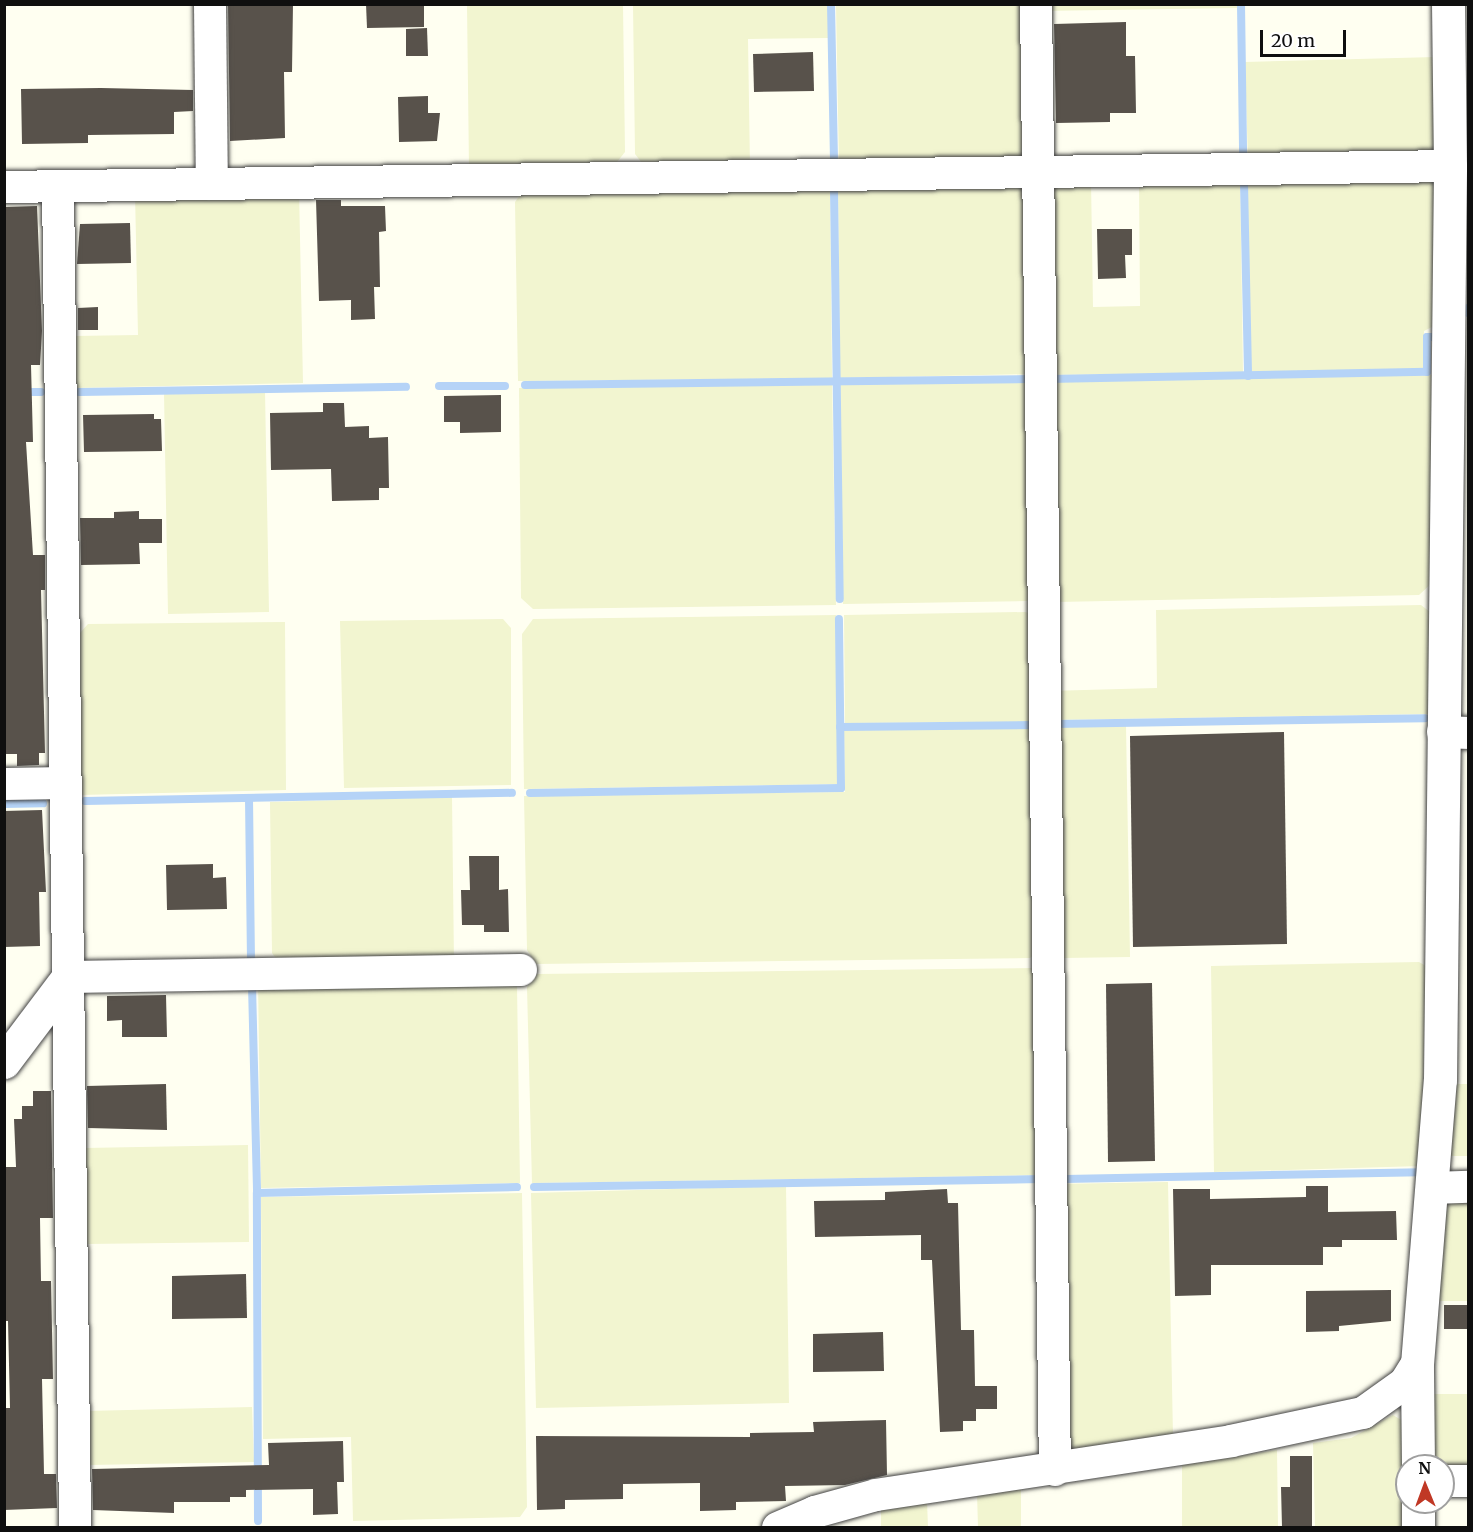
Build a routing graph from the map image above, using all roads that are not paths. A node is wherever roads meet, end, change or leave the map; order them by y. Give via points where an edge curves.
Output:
1 (210, 4) edge
2 (1035, 4) edge
3 (1448, 4) edge
4 (1459, 70) edge
5 (1450, 166) junction
6 (1038, 170) junction
7 (212, 184) junction
8 (58, 186) junction
9 (4, 187) edge
10 (1458, 329) edge
11 (1456, 733) edge
12 (65, 783) junction
13 (4, 784) edge
14 (521, 970) dead end
15 (68, 977) junction
16 (4, 1062) edge
17 (1468, 1187) edge
18 (1433, 1188) junction
19 (1417, 1364) junction
20 (1418, 1454) edge
21 (1055, 1470) junction
22 (75, 1527) edge
23 (778, 1527) edge

1 - 7 street
2 - 6 street
3 - 4 street
4 - 5 street
5 - 6 street
5 - 10 street
6 - 7 street
6 - 21 street
7 - 8 street
8 - 9 street
8 - 12 street
10 - 11 street
11 - 18 street
12 - 13 street
12 - 15 street
14 - 15 street
15 - 16 street
15 - 22 street
17 - 18 street
18 - 19 street
19 - 20 street
19 - 21 street via 1405,1383 1363,1413 1231,1441
21 - 23 street via 876,1496 815,1512

